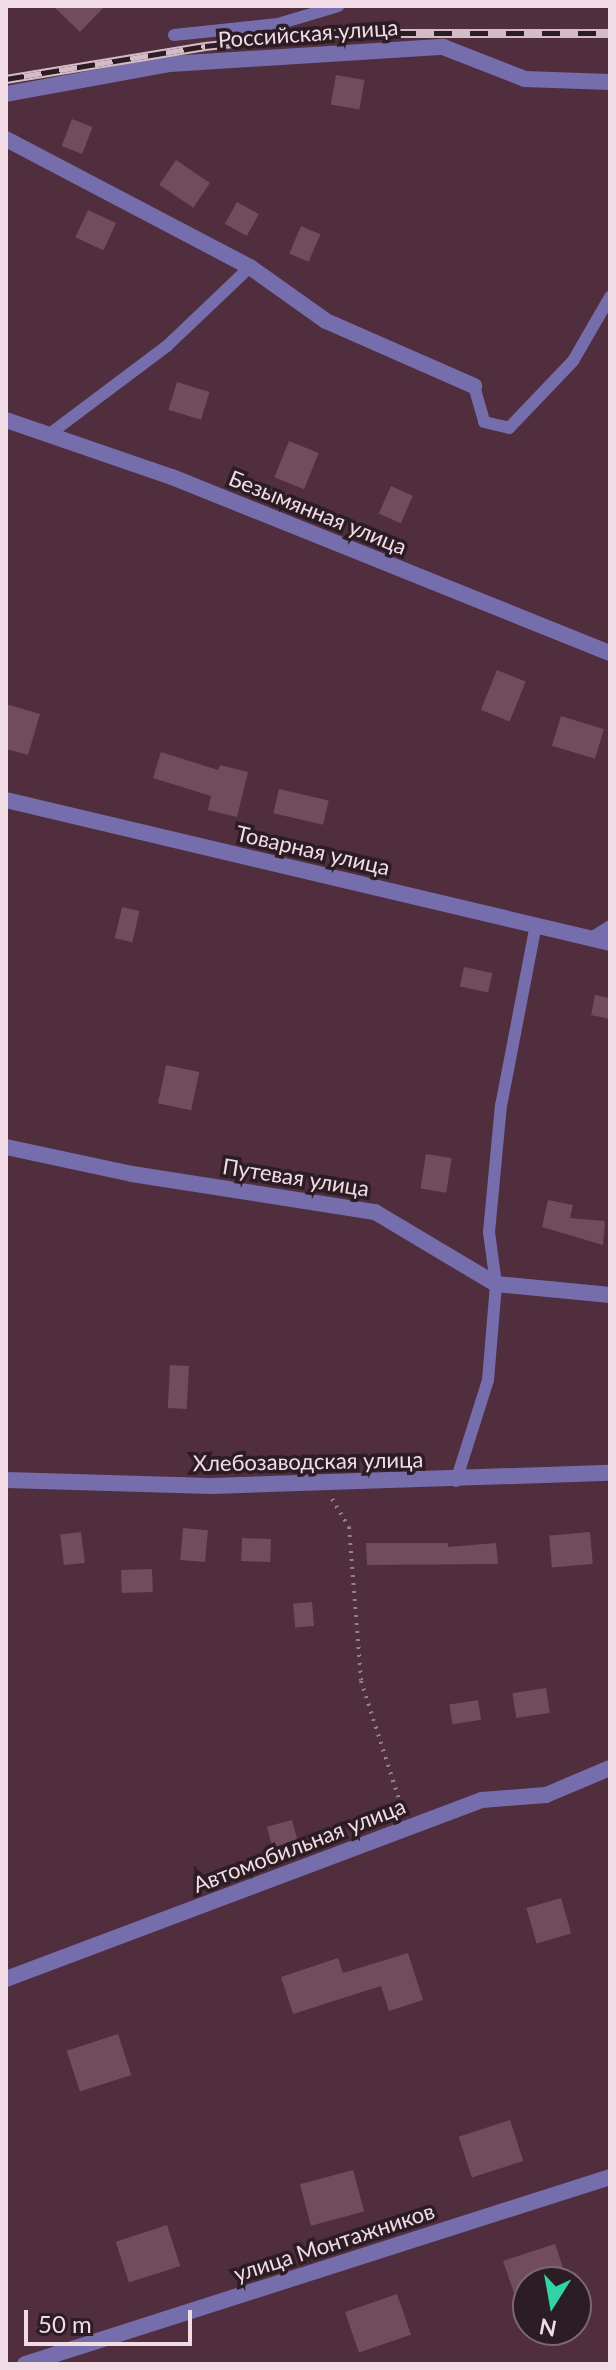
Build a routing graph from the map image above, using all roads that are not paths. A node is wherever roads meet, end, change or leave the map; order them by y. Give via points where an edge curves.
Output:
1 (338, 6) edge
2 (174, 35) dead end
3 (610, 82) edge
4 (6, 94) edge
5 (6, 139) edge
6 (250, 267) junction
7 (610, 297) edge
8 (474, 386) joint
9 (6, 420) edge
10 (47, 436) junction
11 (610, 653) edge
12 (6, 800) edge
13 (536, 925) junction
14 (610, 926) edge
15 (591, 938) junction
16 (610, 943) edge
17 (6, 1147) edge
18 (496, 1284) junction
19 (610, 1295) edge
20 (610, 1473) edge
21 (6, 1480) edge
22 (456, 1481) junction
23 (610, 1768) edge
24 (6, 1979) edge
25 (610, 2177) edge
26 (25, 2364) edge

1 - 2 lane via 278,24
3 - 4 street, Российская улица via 525,79 443,47 170,64
5 - 6 street
6 - 8 street via 326,321
6 - 10 lane via 168,345
7 - 8 lane via 573,361 509,428 484,422
9 - 10 street, Безымянная улица
10 - 11 street, Безымянная улица via 172,477
12 - 13 street, Товарная улица
13 - 15 street, Товарная улица
13 - 18 lane via 501,1106 489,1232
14 - 15 lane
15 - 16 street, Товарная улица
17 - 18 street, Путевая улица via 132,1174 375,1212
18 - 19 street, Путевая улица
18 - 22 lane via 488,1380
20 - 22 street, Хлебозаводская улица
21 - 22 street, Хлебозаводская улица via 323,1485
23 - 24 street, Автомобильная улица via 546,1795 482,1800
25 - 26 street, улица Монтажников

